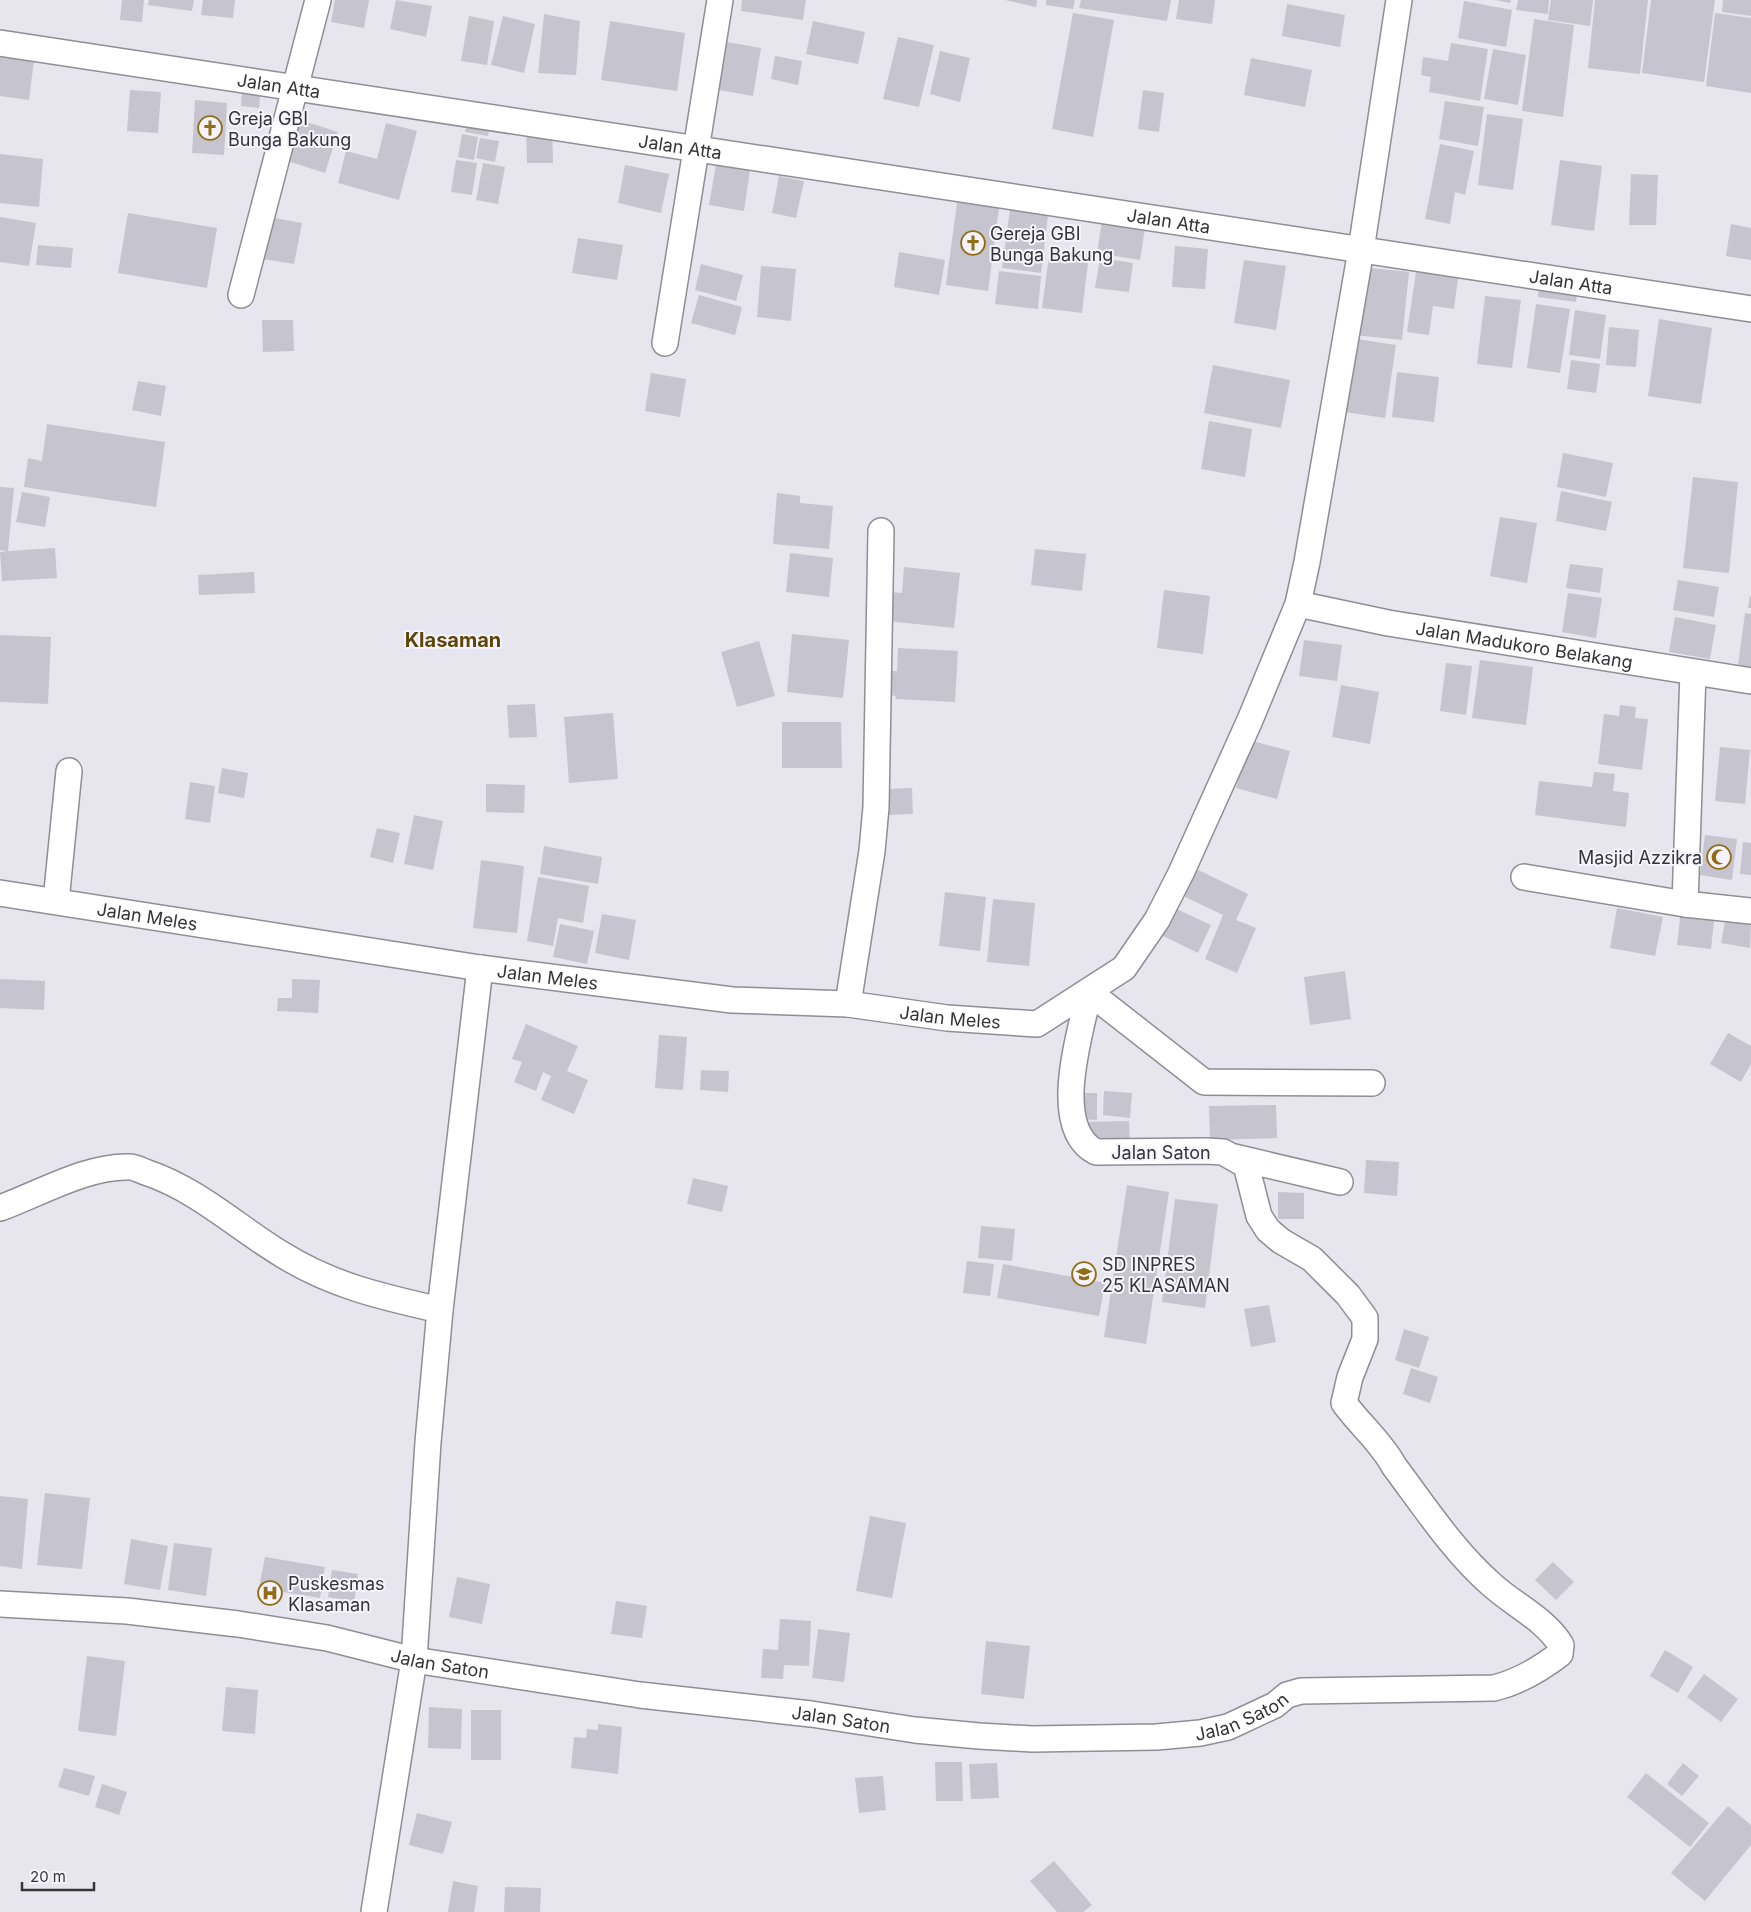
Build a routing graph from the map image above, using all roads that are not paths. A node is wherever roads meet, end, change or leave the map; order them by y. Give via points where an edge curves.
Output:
1 (318, 0) edge
2 (720, 0) edge
3 (1399, 0) edge
4 (0, 43) edge
5 (294, 88) junction
6 (696, 149) junction
7 (1360, 250) junction
8 (241, 295) dead end
9 (1751, 309) edge
10 (665, 343) dead end
11 (881, 531) dead end
12 (1298, 604) junction
13 (1693, 673) junction
14 (1751, 681) edge
15 (69, 771) dead end
16 (1524, 877) dead end
17 (0, 893) edge
18 (56, 901) junction
19 (1685, 904) junction
20 (1751, 911) edge
21 (480, 968) junction
22 (1089, 992) junction
23 (848, 1004) junction
24 (1372, 1083) dead end
25 (1234, 1157) junction
26 (1340, 1182) dead end
27 (0, 1208) edge
28 (440, 1310) junction
29 (0, 1604) edge
30 (414, 1660) junction
31 (374, 1912) edge

1 - 5 street
2 - 6 street
3 - 7 street
4 - 5 street, Jalan Atta
5 - 6 street, Jalan Atta
5 - 8 street
6 - 7 street, Jalan Atta
6 - 10 street
7 - 9 street, Jalan Atta
7 - 12 street
11 - 23 street via 876,807
12 - 13 street, Jalan Madukoro Belakang via 1388,623
12 - 22 street, Jalan Meles via 1250,720 1157,920 1124,968
13 - 14 street, Jalan Madukoro Belakang
13 - 19 street
15 - 18 street
16 - 19 street
17 - 18 street, Jalan Meles
18 - 21 street, Jalan Meles
19 - 20 street
21 - 23 street, Jalan Meles via 732,1000
21 - 28 street
22 - 23 street, Jalan Meles via 1037,1024 946,1018
22 - 24 street via 1204,1082
22 - 25 street, Jalan Saton via 1071,1087 1073,1118 1082,1141 1096,1152 1206,1151 1223,1152
25 - 26 street
25 - 30 street, Jalan Saton via 1246,1165 1259,1216 1268,1230 1312,1259 1348,1295 1365,1318 1366,1339 1350,1377 1344,1404 1359,1425 1386,1451 1394,1466 1491,1585 1553,1632 1561,1645 1560,1654 1544,1666 1494,1688 1302,1691 1287,1695 1275,1705 1228,1727 1200,1733 1032,1739 915,1730 811,1714 640,1695
27 - 28 street via 90,1174 130,1167 164,1178 189,1191 284,1256 339,1284
28 - 30 street
29 - 30 street, Jalan Saton via 127,1611 238,1624 328,1638
30 - 31 street

